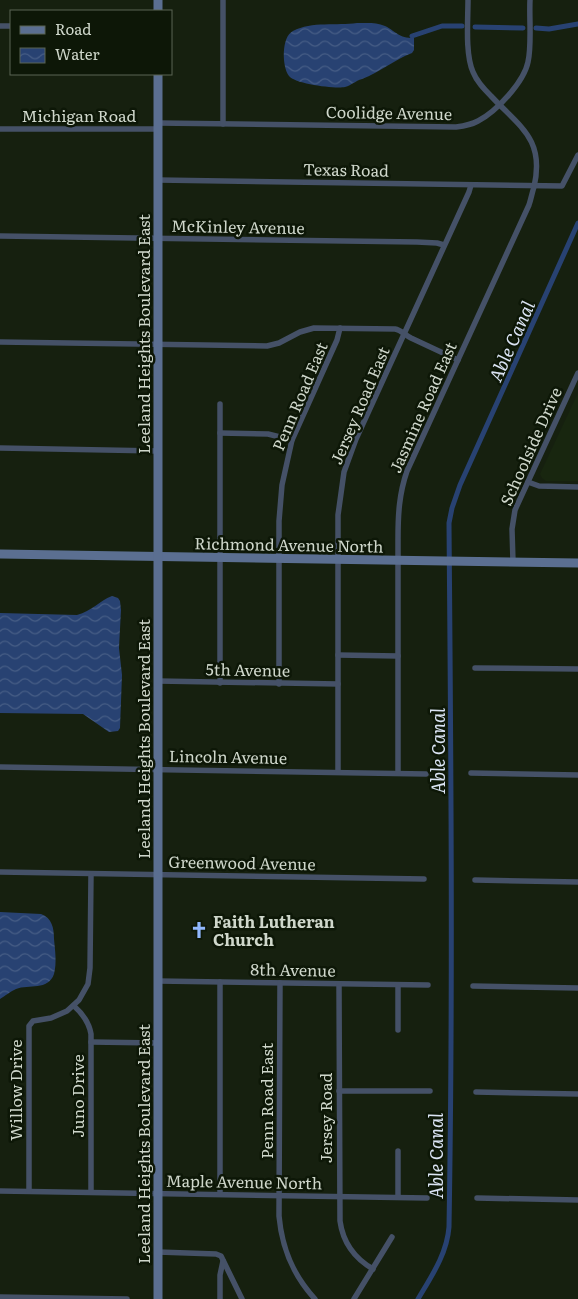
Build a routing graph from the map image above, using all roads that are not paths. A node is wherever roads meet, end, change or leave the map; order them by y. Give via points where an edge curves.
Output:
1 (223, 0) edge
2 (468, 0) edge
3 (530, 0) edge
4 (158, 75) edge
5 (498, 104) junction
6 (223, 124) junction
7 (158, 126) junction
8 (0, 129) edge
9 (578, 155) edge
10 (158, 180) junction
11 (471, 184) junction
12 (534, 185) junction
13 (0, 236) edge
14 (158, 238) junction
15 (444, 245) junction
16 (340, 328) junction
17 (404, 334) junction
18 (0, 342) edge
19 (158, 344) junction
20 (458, 360) junction
21 (578, 373) edge
22 (220, 404) dead end
23 (220, 433) junction
24 (292, 440) junction
25 (0, 448) edge
26 (158, 450) junction
27 (528, 482) junction
28 (578, 487) edge
29 (0, 554) edge
30 (158, 556) junction
31 (220, 558) junction
32 (279, 558) junction
33 (338, 560) junction
34 (398, 560) junction
35 (513, 562) junction
36 (578, 563) edge
37 (338, 656) junction
38 (398, 656) junction
39 (475, 668) dead end
40 (578, 669) edge
41 (158, 681) junction
42 (220, 682) junction
43 (279, 684) junction
44 (338, 684) junction
45 (0, 767) edge
46 (158, 769) junction
47 (338, 771) junction
48 (398, 773) junction
49 (426, 774) dead end
50 (471, 774) dead end
51 (578, 775) edge
52 (0, 872) edge
53 (91, 874) junction
54 (158, 875) junction
55 (424, 879) dead end
56 (475, 880) dead end
57 (578, 882) edge
58 (158, 980) junction
59 (220, 982) junction
60 (280, 983) junction
61 (339, 984) junction
62 (398, 985) junction
63 (428, 986) dead end
64 (473, 986) dead end
65 (578, 988) edge
66 (74, 1006) junction
67 (398, 1030) dead end
68 (91, 1042) junction
69 (158, 1043) junction
70 (339, 1090) junction
71 (430, 1091) dead end
72 (476, 1092) dead end
73 (578, 1094) edge
74 (398, 1151) dead end
75 (0, 1191) edge
76 (28, 1191) junction
77 (91, 1192) junction
78 (158, 1193) junction
79 (220, 1194) junction
80 (280, 1195) junction
81 (339, 1196) junction
82 (398, 1197) junction
83 (427, 1198) dead end
84 (477, 1198) dead end
85 (578, 1200) edge
86 (392, 1237) dead end
87 (158, 1252) junction
88 (223, 1261) junction
89 (373, 1269) junction
90 (0, 1297) edge
91 (127, 1299) edge
92 (158, 1299) edge
93 (220, 1299) edge
94 (242, 1299) edge
95 (315, 1299) edge
96 (354, 1299) edge

1 - 6 street
2 - 5 street, Jasmine Road East via 469,63 477,79
3 - 5 street, Coolidge Avenue via 527,66 518,83
4 - 7 main road, Leeland Heights Boulevard East
5 - 6 street, Coolidge Avenue via 480,120 456,127
5 - 12 street, Jasmine Road East via 521,127 533,145 537,158
6 - 7 street, Coolidge Avenue
7 - 8 street, Michigan Road
7 - 10 main road, Leeland Heights Boulevard East
9 - 12 street, Texas Road via 562,186
10 - 11 street, Texas Road
10 - 14 main road, Leeland Heights Boulevard East
11 - 12 street, Texas Road
11 - 15 street, Jersey Road East
12 - 20 street, Jasmine Road East via 529,205
13 - 14 street, McKinley Avenue
14 - 15 street, McKinley Avenue
14 - 19 main road, Leeland Heights Boulevard East
15 - 17 street, Jersey Road East
16 - 17 street via 395,329
16 - 19 street via 314,328 267,346
16 - 24 street, Penn Road East
17 - 20 street
17 - 33 street, Jersey Road East via 344,472 338,515
18 - 19 street
19 - 26 main road, Leeland Heights Boulevard East
20 - 34 street, Jasmine Road East via 404,480 399,504
21 - 27 street, Schoolside Drive
22 - 23 street
23 - 24 street via 268,434
23 - 31 street
24 - 32 street, Penn Road East via 282,485
25 - 26 street
26 - 30 main road, Leeland Heights Boulevard East
27 - 28 street via 539,486
27 - 35 street, Schoolside Drive via 514,517
29 - 30 main road, Richmond Avenue North
30 - 31 main road, Richmond Avenue North
30 - 41 main road, Leeland Heights Boulevard East
31 - 32 main road, Richmond Avenue North
31 - 42 street
32 - 33 main road, Richmond Avenue North
32 - 43 street, Penn Road East
33 - 34 main road, Richmond Avenue North
33 - 37 street, Jersey Road East
34 - 35 main road, Richmond Avenue North
34 - 38 street, Jasmine Road East
35 - 36 main road, Richmond Avenue North
37 - 38 street
37 - 44 street, Jersey Road East
38 - 48 street, Jasmine Road East
39 - 40 street
41 - 42 street, 5th Avenue
41 - 46 main road, Leeland Heights Boulevard East
42 - 43 street, 5th Avenue
43 - 44 street, 5th Avenue
44 - 47 street, Jersey Road East
45 - 46 street, Lincoln Avenue
46 - 47 street, Lincoln Avenue
46 - 54 main road, Leeland Heights Boulevard East
47 - 48 street, Lincoln Avenue
48 - 49 street, Lincoln Avenue
50 - 51 street
52 - 53 street, Greenwood Avenue
53 - 54 street, Greenwood Avenue
53 - 66 street via 90,974 84,992
54 - 55 street, Greenwood Avenue
54 - 58 main road, Leeland Heights Boulevard East
56 - 57 street
58 - 59 street, 8th Avenue
58 - 69 main road, Leeland Heights Boulevard East
59 - 60 street, 8th Avenue
59 - 79 street
60 - 61 street, 8th Avenue
60 - 80 street, Penn Road East
61 - 62 street, 8th Avenue
61 - 70 street, Jersey Road
62 - 63 street, 8th Avenue
62 - 67 street
64 - 65 street
66 - 68 street, Juno Drive via 88,1023
66 - 76 street, Willow Drive via 57,1016 33,1021 29,1026
68 - 69 street
68 - 77 street, Juno Drive
69 - 78 main road, Leeland Heights Boulevard East
70 - 71 street
70 - 81 street, Jersey Road
72 - 73 street
74 - 82 street
75 - 76 street, Maple Avenue North
76 - 77 street, Maple Avenue North
77 - 78 street, Maple Avenue North
78 - 79 street, Maple Avenue North
78 - 87 main road, Leeland Heights Boulevard East
79 - 80 street, Maple Avenue North
80 - 81 street, Maple Avenue North
80 - 95 street, Penn Road East via 280,1228 286,1252 296,1275
81 - 82 street, Maple Avenue North
81 - 89 street, Jersey Road via 345,1240 354,1254
82 - 83 street, Maple Avenue North
84 - 85 street
86 - 89 street
87 - 88 street via 216,1254
87 - 92 main road, Leeland Heights Boulevard East
88 - 93 street
88 - 94 street
89 - 96 street
90 - 91 street

